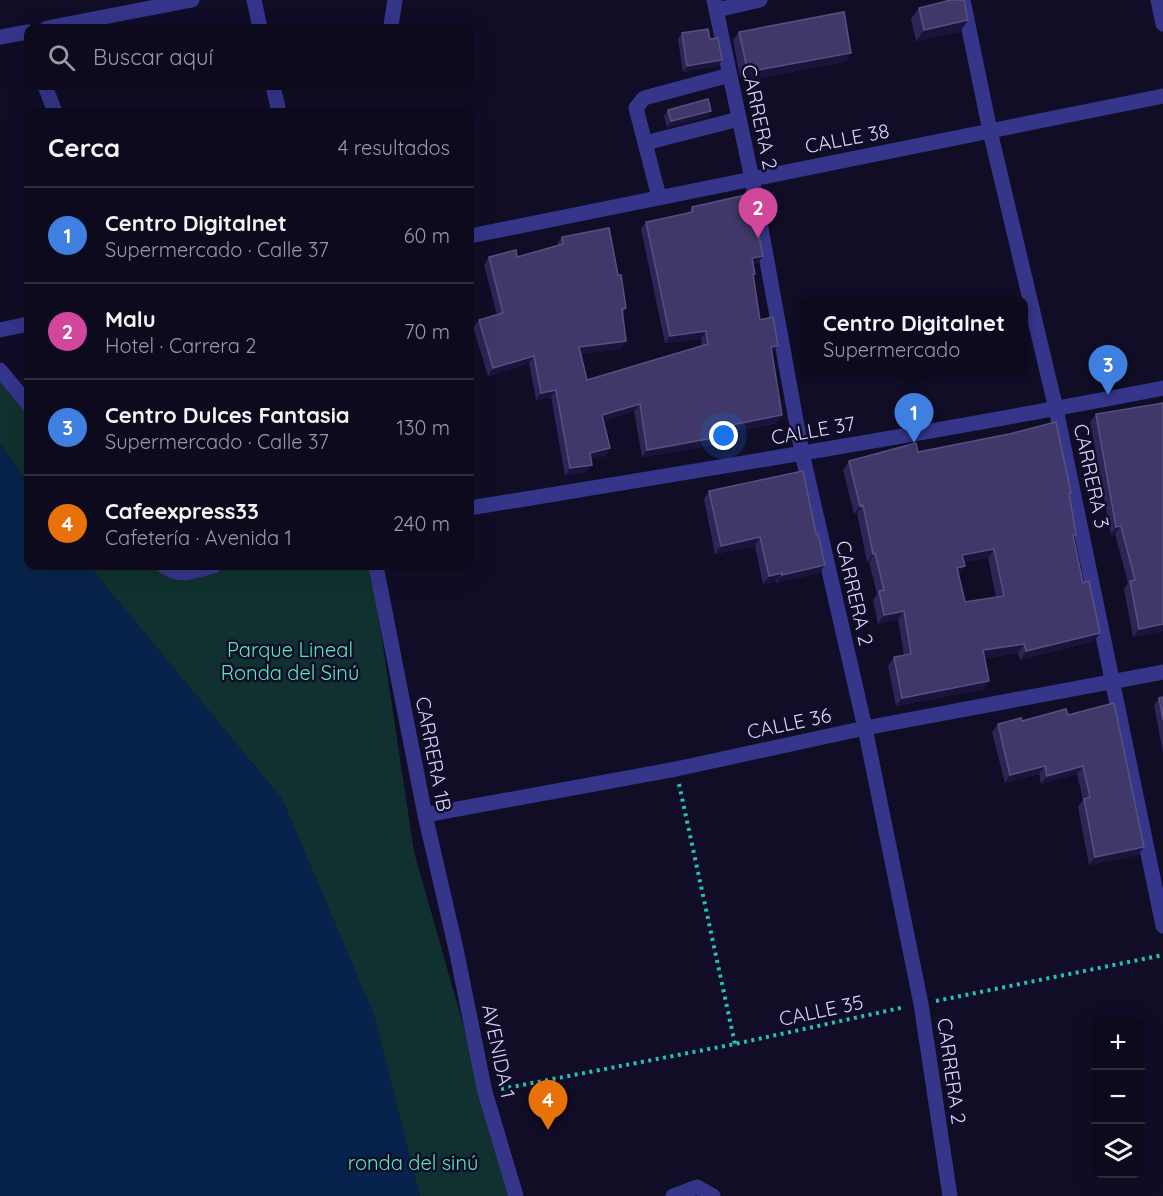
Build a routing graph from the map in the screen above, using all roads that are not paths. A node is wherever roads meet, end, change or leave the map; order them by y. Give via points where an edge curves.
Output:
1 (192, 0) edge
2 (254, 0) edge
3 (395, 0) edge
4 (760, 0) edge
5 (963, 0) edge
6 (1158, 0) edge
7 (715, 5) edge
8 (68, 24) edge
9 (259, 24) edge
10 (391, 24) edge
11 (1163, 24) edge
12 (24, 36) edge
13 (0, 38) edge
14 (730, 75) junction
15 (47, 90) edge
16 (274, 90) edge
17 (1163, 96) edge
18 (53, 108) edge
19 (278, 108) edge
20 (740, 119) junction
21 (990, 131) junction
22 (645, 143) junction
23 (752, 179) junction
24 (659, 197) junction
25 (474, 235) edge
26 (24, 325) edge
27 (0, 330) edge
28 (0, 370) edge
29 (1163, 388) edge
30 (24, 399) edge
31 (1056, 409) junction
32 (802, 453) junction
33 (474, 507) edge
34 (171, 570) edge
35 (199, 570) edge
36 (377, 570) edge
37 (1163, 672) edge
38 (1113, 682) junction
39 (865, 728) junction
40 (425, 815) junction
41 (1163, 927) edge
42 (456, 949) joint
43 (516, 1196) edge
44 (673, 1196) edge
45 (713, 1196) edge
46 (950, 1196) edge

1 - 8 street
2 - 9 street
3 - 10 street
4 - 7 street
5 - 21 street, CARRERA 3
6 - 11 street
7 - 14 street, CARRERA 2
12 - 13 street
14 - 20 street, CARRERA 2
14 - 22 street via 644,98 636,108
15 - 18 street
16 - 19 street
17 - 21 street, CALLE 38
20 - 22 street
20 - 23 street, CARRERA 2
21 - 23 street, CALLE 38
21 - 31 street, CARRERA 3
22 - 24 street
23 - 24 street, CALLE 38
23 - 32 street, CARRERA 2
24 - 25 street, CALLE 38
26 - 27 street
28 - 30 street
29 - 31 street, CALLE 37
31 - 32 street, CALLE 37
31 - 38 street, CARRERA 3
32 - 33 street, CALLE 37
32 - 39 street, CARRERA 2
34 - 35 street via 184,574
36 - 40 street, CARRERA 1B
37 - 38 street, CALLE 36
38 - 39 street, CALLE 36
38 - 41 street, CARRERA 3
39 - 40 street, CALLE 36 via 676,769
39 - 46 street, CARRERA 2 via 921,1004
40 - 42 street, CARRERA 1B
42 - 43 street, AVENIDA 1 via 485,1092
44 - 45 street via 697,1187

